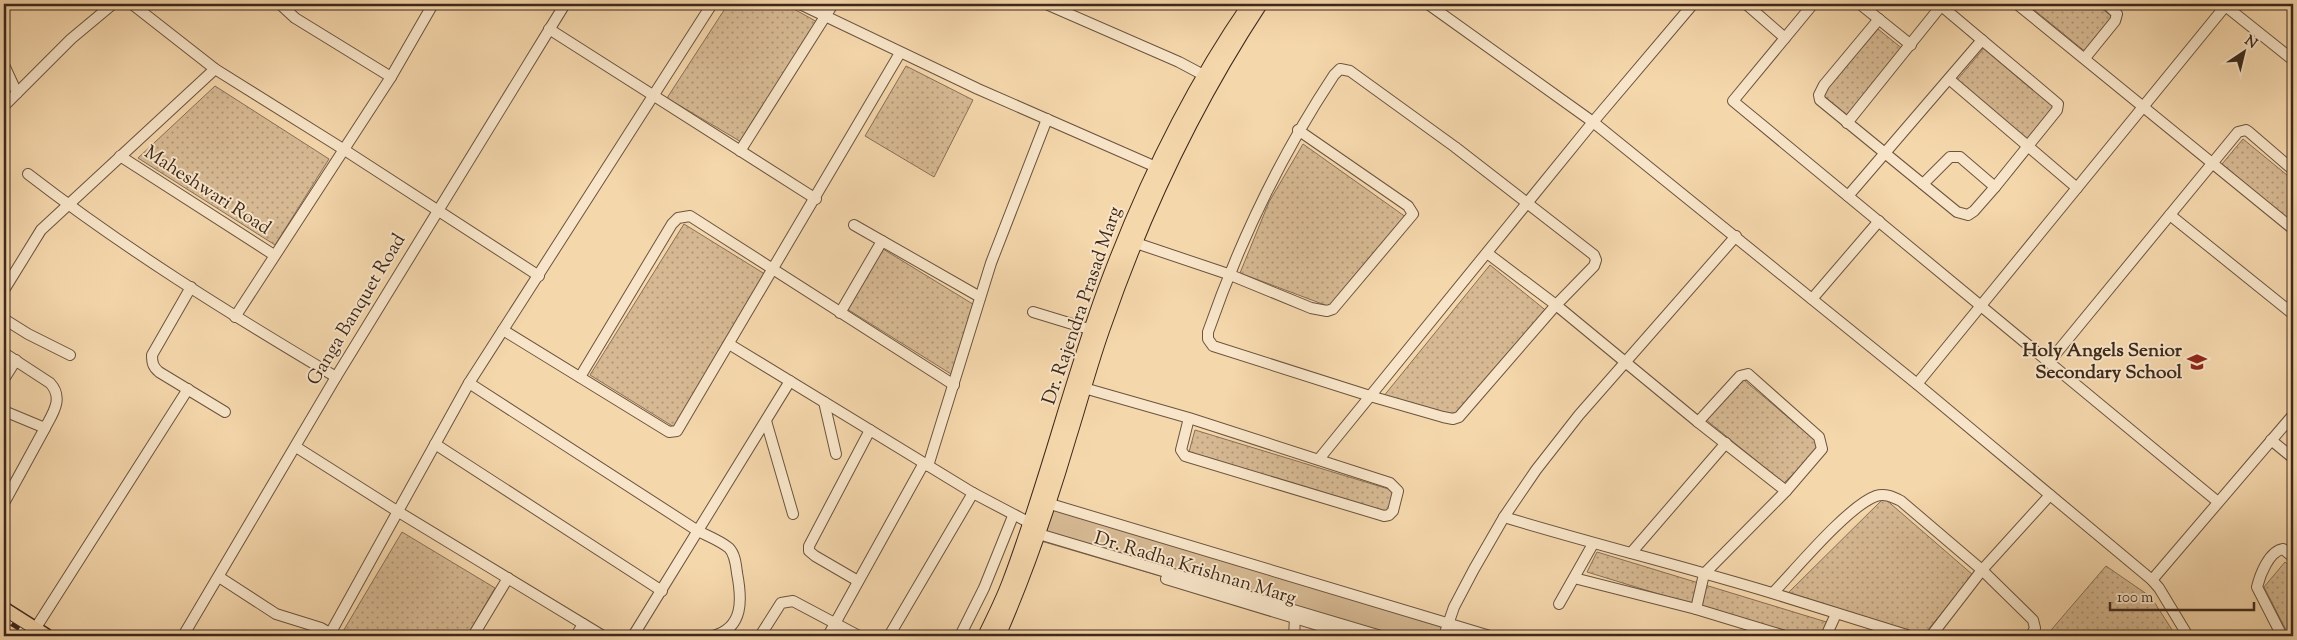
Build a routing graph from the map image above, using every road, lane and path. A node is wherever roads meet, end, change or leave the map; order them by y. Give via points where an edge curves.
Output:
1 (113, 4) edge
2 (132, 4) edge
3 (280, 4) edge
4 (432, 4) edge
5 (565, 4) edge
6 (712, 4) edge
7 (800, 4) edge
8 (833, 4) edge
9 (1046, 4) edge
10 (1250, 4) edge
11 (1260, 4) edge
12 (1428, 4) edge
13 (1692, 4) edge
14 (1746, 4) edge
15 (1813, 4) edge
16 (1860, 4) edge
17 (2017, 4) edge
18 (2107, 4) edge
19 (2225, 4) edge
20 (1940, 5) edge
21 (824, 17) junction
22 (1879, 19) junction
23 (548, 29) junction
24 (1785, 38) junction
25 (1982, 40) junction
26 (1911, 45) junction
27 (900, 53) junction
28 (2085, 58) junction
29 (2293, 60) edge
30 (4, 65) edge
31 (215, 69) junction
32 (391, 77) junction
33 (1208, 77) junction
34 (1949, 79) junction
35 (17, 93) junction
36 (653, 95) junction
37 (4, 106) edge
38 (2143, 106) junction
39 (1047, 118) junction
40 (1593, 122) junction
41 (1847, 123) junction
42 (1298, 130) junction
43 (2028, 146) junction
44 (343, 149) junction
45 (740, 151) junction
46 (1883, 152) junction
47 (120, 156) junction
48 (2211, 163) junction
49 (1156, 167) junction
50 (2293, 170) edge
51 (28, 174) dead end
52 (1922, 184) junction
53 (1995, 187) junction
54 (2076, 188) junction
55 (1848, 196) junction
56 (816, 199) junction
57 (1528, 202) junction
58 (68, 204) junction
59 (438, 210) junction
60 (2170, 215) junction
61 (1879, 221) junction
62 (854, 225) dead end
63 (2293, 229) edge
64 (1736, 236) junction
65 (882, 241) junction
66 (1130, 241) junction
67 (1487, 253) junction
68 (274, 255) junction
69 (773, 270) junction
70 (1228, 274) junction
71 (538, 276) junction
72 (191, 287) junction
73 (4, 290) edge
74 (980, 297) junction
75 (1812, 299) junction
76 (1556, 305) junction
77 (1980, 305) junction
78 (1033, 312) dead end
79 (840, 313) junction
80 (2293, 314) edge
81 (235, 317) junction
82 (4, 319) edge
83 (503, 330) junction
84 (1092, 330) junction
85 (729, 344) junction
86 (4, 352) edge
87 (70, 355) dead end
88 (16, 360) junction
89 (1627, 362) junction
90 (2049, 362) junction
91 (336, 377) junction
92 (580, 377) junction
93 (4, 379) edge
94 (790, 381) junction
95 (469, 383) junction
96 (1916, 384) junction
97 (954, 385) junction
98 (1080, 387) junction
99 (188, 389) junction
100 (1370, 396) junction
101 (824, 402) junction
102 (4, 411) edge
103 (225, 412) dead end
104 (2293, 414) edge
105 (1189, 418) junction
106 (766, 421) junction
107 (1698, 422) junction
108 (45, 428) junction
109 (870, 430) junction
110 (2272, 440) junction
111 (1726, 443) junction
112 (435, 444) junction
113 (296, 447) junction
114 (836, 454) dead end
115 (2293, 458) edge
116 (1319, 459) junction
117 (926, 465) junction
118 (1786, 491) junction
119 (972, 493) junction
120 (2050, 495) junction
121 (2218, 502) junction
122 (4, 503) edge
123 (1047, 504) junction
124 (397, 511) junction
125 (793, 514) dead end
126 (1013, 516) junction
127 (1504, 517) junction
128 (698, 531) junction
129 (1032, 532) junction
130 (1594, 544) junction
131 (1632, 553) junction
132 (2293, 557) edge
133 (1982, 570) junction
134 (1704, 574) junction
135 (219, 578) junction
136 (508, 578) junction
137 (1574, 578) junction
138 (2152, 580) junction
139 (858, 581) junction
140 (662, 591) junction
141 (1773, 593) junction
142 (1559, 604) dead end
143 (1696, 609) junction
144 (4, 610) edge
145 (1836, 614) junction
146 (1295, 618) junction
147 (835, 623) junction
148 (1448, 623) junction
149 (584, 624) junction
150 (40, 633) edge
151 (333, 634) edge
152 (183, 636) edge
153 (473, 636) edge
154 (576, 636) edge
155 (603, 636) edge
156 (633, 636) edge
157 (713, 636) edge
158 (760, 636) edge
159 (828, 636) edge
160 (859, 636) edge
161 (889, 636) edge
162 (960, 636) edge
163 (985, 636) edge
164 (998, 636) edge
165 (1294, 636) edge
166 (1354, 636) edge
167 (1381, 636) edge
168 (1444, 636) edge
169 (1490, 636) edge
170 (1785, 636) edge
171 (1826, 636) edge
172 (1910, 636) edge
173 (1932, 636) edge
174 (2031, 636) edge
175 (2188, 636) edge
176 (2282, 636) edge

1 - 35 street via 71,39
2 - 31 street
3 - 32 street via 296,18
4 - 32 street
5 - 23 street, Ganga Banquet Road
6 - 36 street
7 - 21 street
8 - 21 street
9 - 33 street
10 - 33 main road, Dr. Rajendra Prasad Marg
11 - 33 main road, Dr. Rajendra Prasad Marg
12 - 40 street
13 - 40 street
14 - 24 street
15 - 24 street
16 - 22 street
17 - 28 street
18 - 28 street via 2117,14 2115,22
19 - 29 street
19 - 38 street
20 - 25 street
20 - 26 street
21 - 27 street
21 - 45 street
22 - 26 street
22 - 41 street via 1824,84 1819,95 1823,103
23 - 36 street
23 - 59 street, Ganga Banquet Road
24 - 55 street via 1733,101
25 - 34 street
25 - 43 street via 2058,104 2057,110
26 - 41 street
27 - 39 street
27 - 56 street
28 - 38 street
30 - 35 street
31 - 44 street
31 - 47 street
32 - 44 street
33 - 49 main road, Dr. Rajendra Prasad Marg
33 - 66 main road, Dr. Rajendra Prasad Marg via 1168,167
34 - 43 street
34 - 46 street
35 - 37 street
36 - 45 street
36 - 71 street
38 - 48 street
38 - 54 street
39 - 49 street
39 - 74 street
40 - 57 street
40 - 64 street
41 - 46 street
42 - 57 street via 1334,74 1345,69
42 - 70 street via 1261,200
42 - 70 street via 1408,206 1413,214 1341,300 1327,311 1311,308
43 - 53 street
43 - 54 street
44 - 59 street
44 - 68 street
45 - 56 street
46 - 52 street
46 - 55 street
47 - 58 street
47 - 68 street, Maheshwari Road
48 - 50 street via 2238,132 2246,130
48 - 60 street
48 - 63 street
49 - 66 main road, Dr. Rajendra Prasad Marg
51 - 58 street
52 - 53 street via 1962,215 1974,211
52 - 53 street via 1950,156 1955,156
54 - 77 street
55 - 61 street
56 - 69 street
57 - 67 street
57 - 76 street via 1594,255 1596,260
58 - 72 street
58 - 73 street via 42,230
59 - 71 street
59 - 91 street, Ganga Banquet Road
60 - 80 street
60 - 90 street
61 - 75 street
61 - 77 street
62 - 65 street
64 - 75 street
64 - 89 street
65 - 74 street
65 - 79 street
66 - 70 street
66 - 84 main road, Dr. Rajendra Prasad Marg
66 - 98 main road, Dr. Rajendra Prasad Marg
67 - 76 street
67 - 100 street
68 - 81 street
69 - 79 street
69 - 85 street
69 - 92 street via 690,216 678,218
70 - 100 street via 1208,332 1210,343
71 - 83 street
72 - 81 street
72 - 99 street via 152,356 154,368
74 - 97 street
75 - 96 street
76 - 89 street
76 - 100 street via 1459,417 1443,417
77 - 90 street
77 - 96 street
78 - 84 street
79 - 97 street
81 - 91 street
82 - 87 street
83 - 92 street
83 - 95 street
84 - 98 main road, Dr. Rajendra Prasad Marg
85 - 92 street via 680,427 673,432
85 - 94 street
86 - 88 street
88 - 93 street
88 - 108 street via 55,388 58,399
89 - 107 street
89 - 127 street via 1579,415
90 - 121 street
91 - 113 street, Ganga Banquet Road
94 - 101 street
94 - 106 street
95 - 112 street
95 - 128 street
96 - 120 street
97 - 117 street
98 - 105 street
98 - 123 main road, Dr. Rajendra Prasad Marg
98 - 129 main road, Dr. Rajendra Prasad Marg
99 - 103 street
99 - 150 street
100 - 116 street
101 - 109 street
101 - 114 street
102 - 108 street
104 - 110 street
105 - 116 street
105 - 116 street via 1181,450 1185,456 1384,516 1393,511 1398,491 1395,486
106 - 125 street
106 - 128 street
107 - 111 street
107 - 118 street via 1740,376 1744,373 1754,377 1822,443 1820,453
108 - 122 street
109 - 117 street
109 - 139 street via 808,546 815,556
110 - 115 street
110 - 121 street
111 - 118 street
111 - 131 street
112 - 124 street
112 - 140 street
113 - 124 street
113 - 135 street, Ganga Banquet Road
117 - 119 street
117 - 139 street
118 - 134 street
119 - 126 street
119 - 161 street
120 - 133 street
120 - 138 street
121 - 138 street
123 - 129 main road, Dr. Rajendra Prasad Marg
123 - 148 street
124 - 136 street
124 - 151 street
126 - 129 street
126 - 162 street via 984,588
127 - 130 street
127 - 148 street
128 - 140 street
128 - 157 street via 728,547 734,554 741,599 733,625
129 - 146 street, Dr. Radha Krishnan Marg
129 - 163 main road, Dr. Rajendra Prasad Marg
129 - 164 main road, Dr. Rajendra Prasad Marg via 1019,588
129 - 167 street
130 - 131 street
130 - 137 street
131 - 134 street
132 - 176 street via 2283,550 2274,554 2257,587
133 - 141 street via 1901,500 1883,495 1866,501 1832,531
133 - 173 street
133 - 174 street via 2034,620
134 - 141 street
134 - 143 street
135 - 151 street via 276,614
135 - 152 street, Ganga Banquet Road
136 - 149 street
136 - 153 street
137 - 142 street
137 - 143 street
138 - 175 street
139 - 147 street
140 - 156 street
141 - 145 street
143 - 170 street
144 - 150 highway
145 - 171 street
145 - 172 street
146 - 165 street
146 - 166 street, Dr. Radha Krishnan Marg
147 - 158 street via 793,601 781,602
147 - 159 street
147 - 160 street
148 - 168 street
148 - 169 street
149 - 154 street
149 - 155 street

